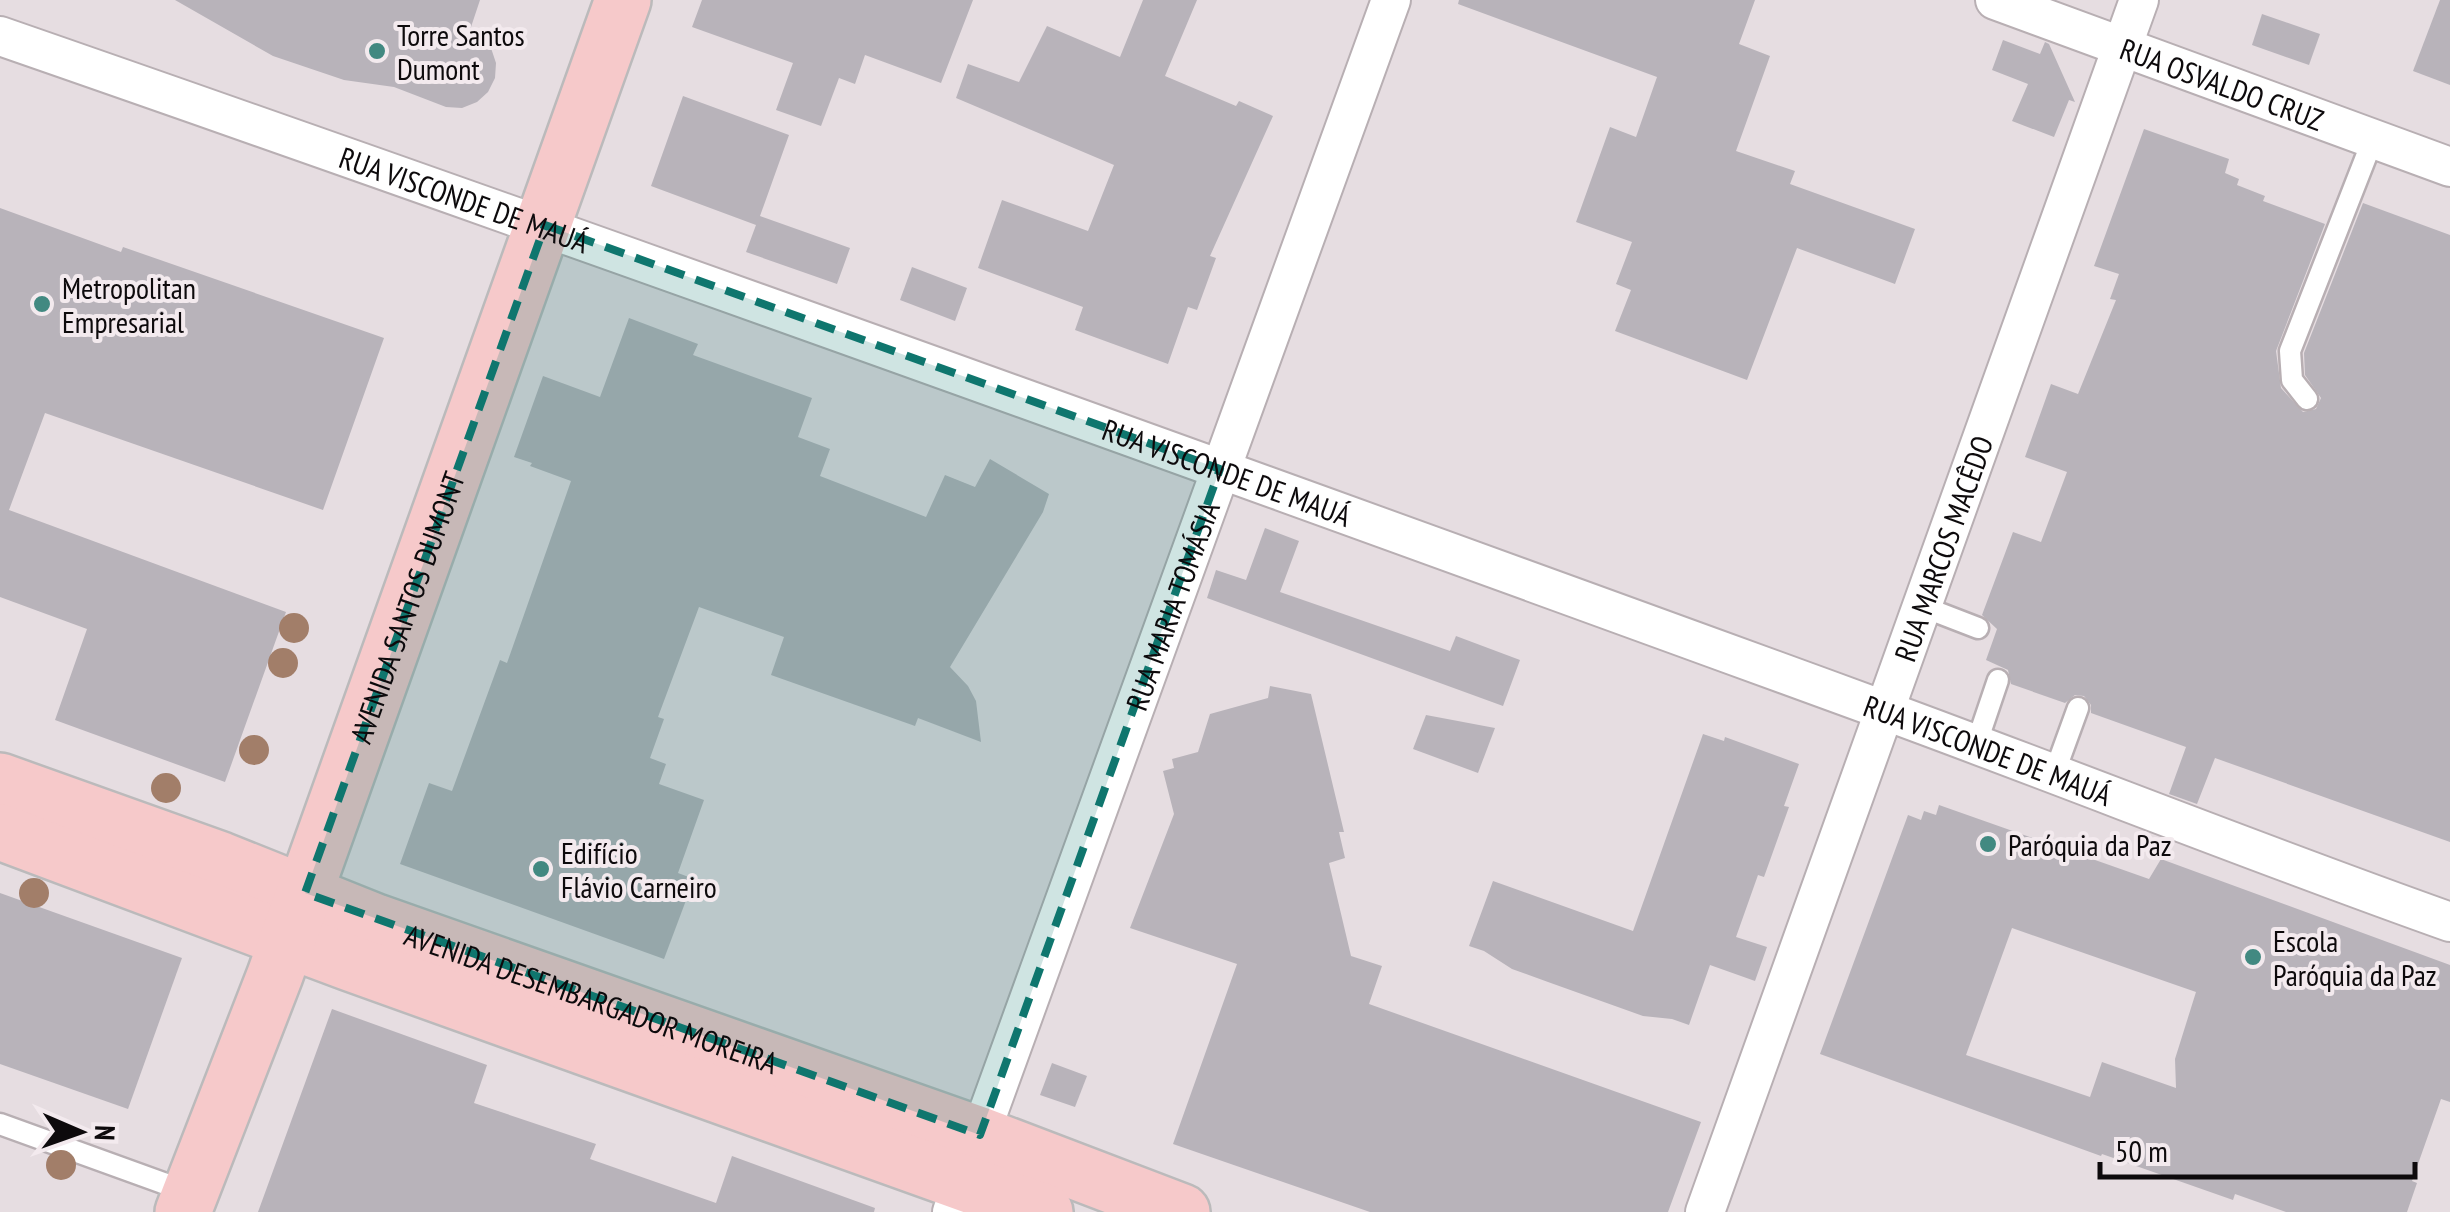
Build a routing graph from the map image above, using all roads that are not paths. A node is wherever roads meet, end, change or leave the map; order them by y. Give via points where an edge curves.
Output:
1 (623, 0) edge
2 (1391, 0) edge
3 (1994, 0) edge
4 (2140, 0) edge
5 (0, 36) edge
6 (2122, 47) junction
7 (2374, 139) junction
8 (2450, 167) edge
9 (545, 225) junction
10 (2307, 399) dead end
11 (1220, 470) junction
12 (1921, 606) junction
13 (1978, 628) dead end
14 (1998, 680) dead end
15 (2078, 708) dead end
16 (1886, 712) junction
17 (1976, 745) junction
18 (2054, 774) junction
19 (0, 781) edge
20 (0, 832) edge
21 (296, 916) junction
22 (2450, 922) edge
23 (0, 1124) edge
24 (965, 1176) edge
25 (186, 1203) edge
26 (1045, 1212) edge
27 (1182, 1212) edge
28 (1705, 1212) edge

1 - 9 main road, AVENIDA SANTOS DUMONT
2 - 11 street, RUA MARIA TOMÁSIA
3 - 6 street, RUA OSVALDO CRUZ
4 - 6 street, RUA MARCOS MACÊDO
5 - 9 street, RUA VISCONDE DE MAUÁ
6 - 7 street, RUA OSVALDO CRUZ
6 - 12 street, RUA MARCOS MACÊDO
7 - 8 street, RUA OSVALDO CRUZ
7 - 10 lane via 2290,351 2292,380
9 - 11 street, RUA VISCONDE DE MAUÁ
9 - 21 main road, AVENIDA SANTOS DUMONT
11 - 16 street, RUA VISCONDE DE MAUÁ
11 - 24 street, RUA MARIA TOMÁSIA
12 - 13 lane
12 - 16 street, RUA MARCOS MACÊDO
14 - 17 lane
15 - 18 lane
16 - 17 street, RUA VISCONDE DE MAUÁ
16 - 28 street, RUA MARCOS MACÊDO
17 - 18 street, RUA VISCONDE DE MAUÁ
18 - 22 street, RUA VISCONDE DE MAUÁ
19 - 21 main road, AVENIDA DESEMBARGADOR MOREIRA
20 - 21 main road, AVENIDA DESEMBARGADOR MOREIRA
21 - 24 main road, AVENIDA DESEMBARGADOR MOREIRA via 366,918
21 - 25 main road, AVENIDA SANTOS DUMONT
23 - 25 lane
24 - 26 main road, AVENIDA DESEMBARGADOR MOREIRA
24 - 27 main road, AVENIDA DESEMBARGADOR MOREIRA

